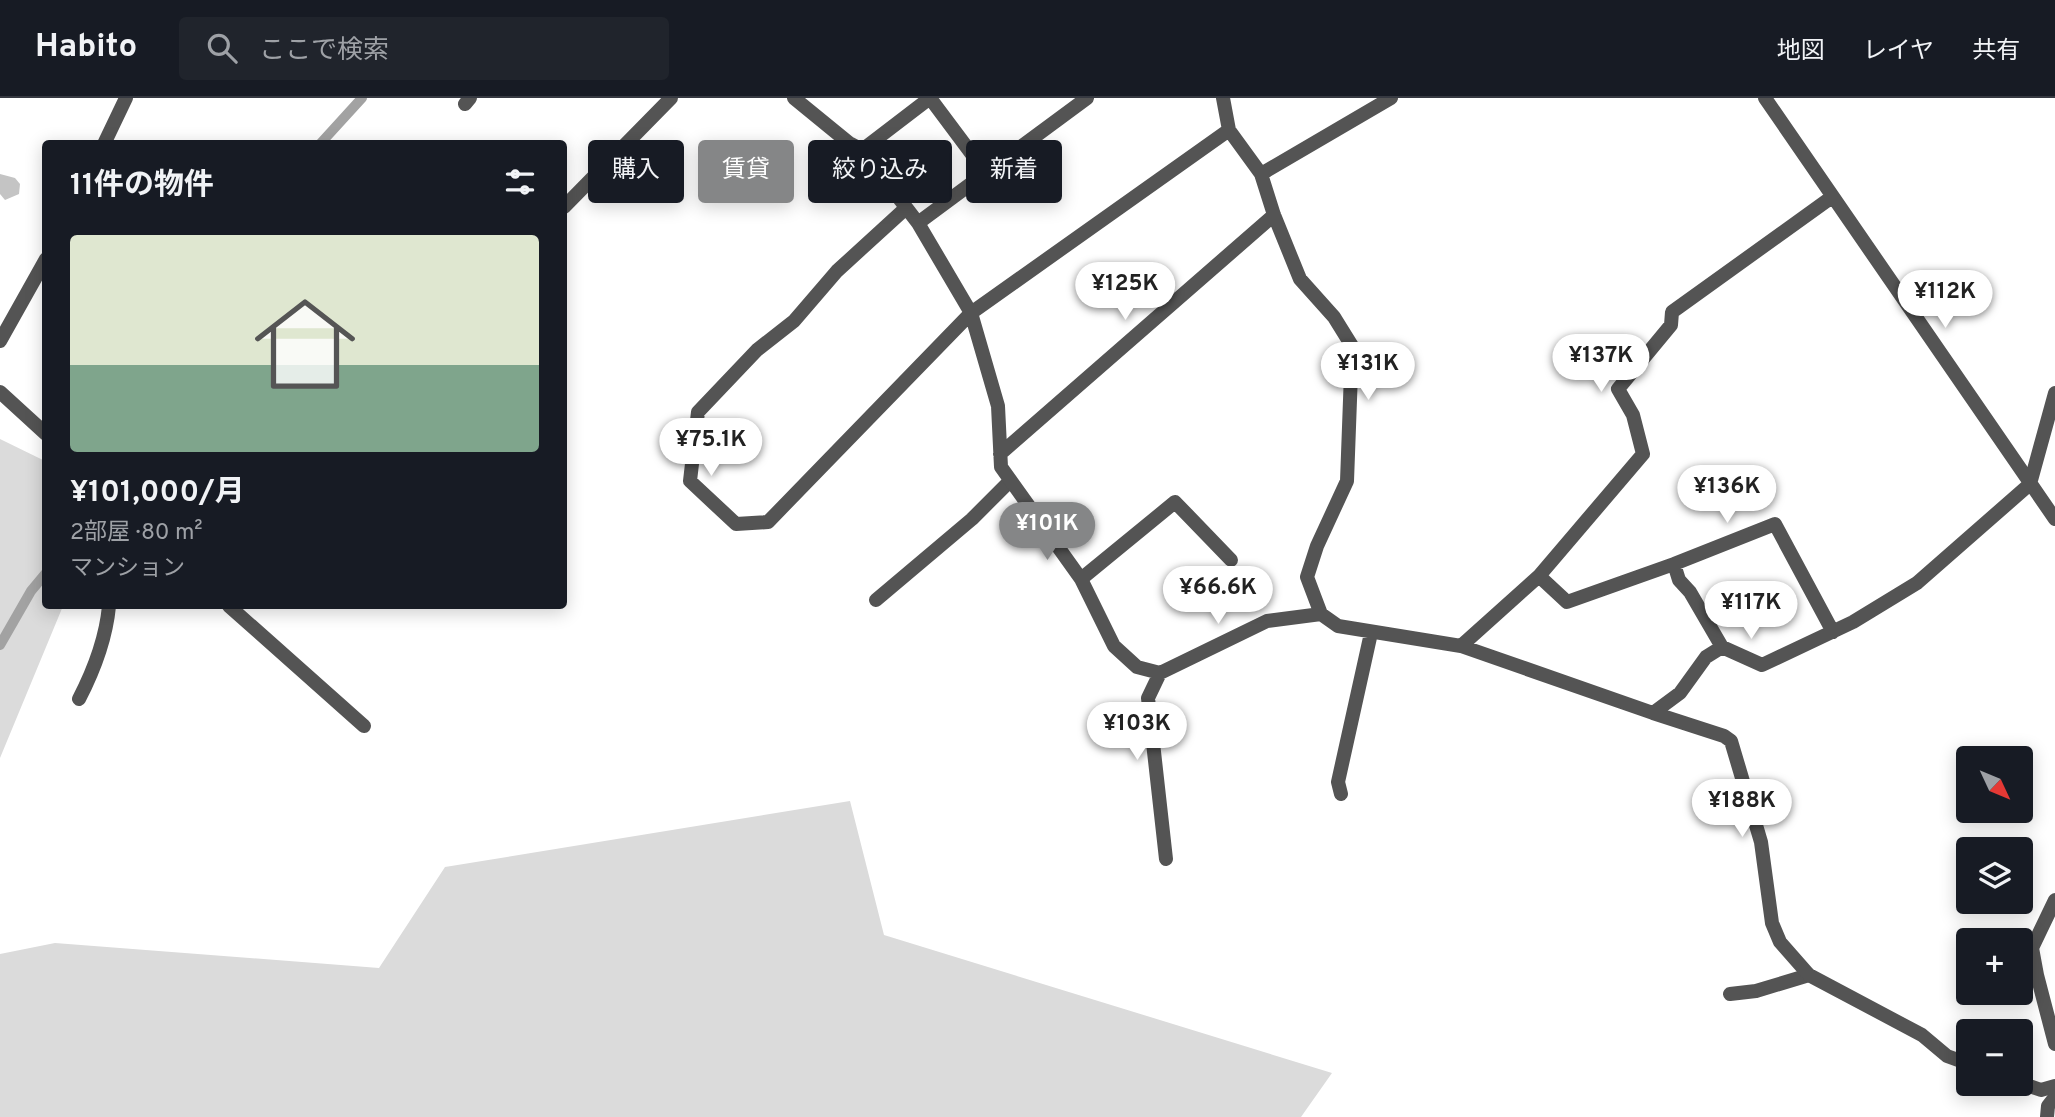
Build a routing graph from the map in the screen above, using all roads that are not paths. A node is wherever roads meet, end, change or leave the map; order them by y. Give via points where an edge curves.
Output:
1 (126, 98) edge
2 (671, 98) edge
3 (794, 98) edge
4 (930, 98) edge
5 (1087, 98) edge
6 (1223, 98) edge
7 (1391, 98) edge
8 (1765, 98) edge
9 (811, 104) edge
10 (1229, 130) junction
11 (106, 140) edge
12 (846, 140) edge
13 (875, 140) edge
14 (1030, 140) edge
15 (966, 146) edge
16 (1261, 174) junction
17 (966, 188) edge
18 (1832, 197) junction
19 (902, 203) edge
20 (567, 204) edge
21 (906, 208) junction
22 (1273, 215) junction
23 (918, 223) junction
24 (42, 266) edge
25 (971, 313) junction
26 (0, 341) edge
27 (0, 392) edge
28 (2055, 393) edge
29 (42, 430) edge
30 (1000, 454) junction
31 (1010, 481) junction
32 (2030, 484) junction
33 (2055, 519) edge
34 (1231, 560) dead end
35 (1674, 565) junction
36 (1539, 576) junction
37 (1081, 579) junction
38 (876, 600) dead end
39 (109, 609) edge
40 (232, 609) edge
41 (1321, 614) junction
42 (1833, 632) junction
43 (1371, 633) junction
44 (1461, 646) junction
45 (1722, 647) junction
46 (1160, 673) junction
47 (79, 699) dead end
48 (1653, 713) junction
49 (364, 726) dead end
50 (1340, 794) dead end
51 (1166, 859) dead end
52 (2055, 900) edge
53 (1809, 975) junction
54 (1730, 994) dead end
55 (2055, 1044) edge
56 (1956, 1059) edge
57 (2055, 1086) edge
58 (2033, 1087) edge
59 (2055, 1097) edge
60 (2047, 1117) edge

1 - 11 street
2 - 20 street
3 - 9 street
4 - 13 street
4 - 15 street
5 - 14 street
6 - 10 street
7 - 16 street
8 - 18 street
9 - 12 street
10 - 16 street
10 - 25 street
16 - 22 street
17 - 23 street
18 - 32 street
18 - 36 street via 1672,312 1671,325 1618,389 1633,415 1643,454
19 - 21 street
21 - 23 street
21 - 25 street via 698,412 690,481 736,524 768,522
22 - 30 street
22 - 41 street via 1300,279 1334,317 1352,346 1347,481 1307,577
23 - 25 street
24 - 26 street
25 - 30 street via 998,406
27 - 29 street
28 - 32 street
30 - 31 street via 1001,467
31 - 37 street
31 - 38 street
32 - 33 street
32 - 42 street via 1917,583
34 - 37 street via 1175,502
35 - 36 street via 1567,602
35 - 42 street via 1776,524
35 - 45 street
36 - 44 street
37 - 46 street via 1114,646 1137,667
39 - 47 street via 91,675
40 - 49 street
41 - 43 street via 1338,626
41 - 46 street via 1267,621
42 - 45 street via 1762,665
43 - 44 street
43 - 50 street via 1338,782
44 - 48 street
45 - 48 street via 1706,657 1680,693
46 - 51 street via 1148,698
48 - 53 street via 1731,741 1762,842 1772,923 1780,942
52 - 55 street via 2032,948
53 - 54 street
53 - 56 street via 1922,1035
57 - 58 street
59 - 60 street

